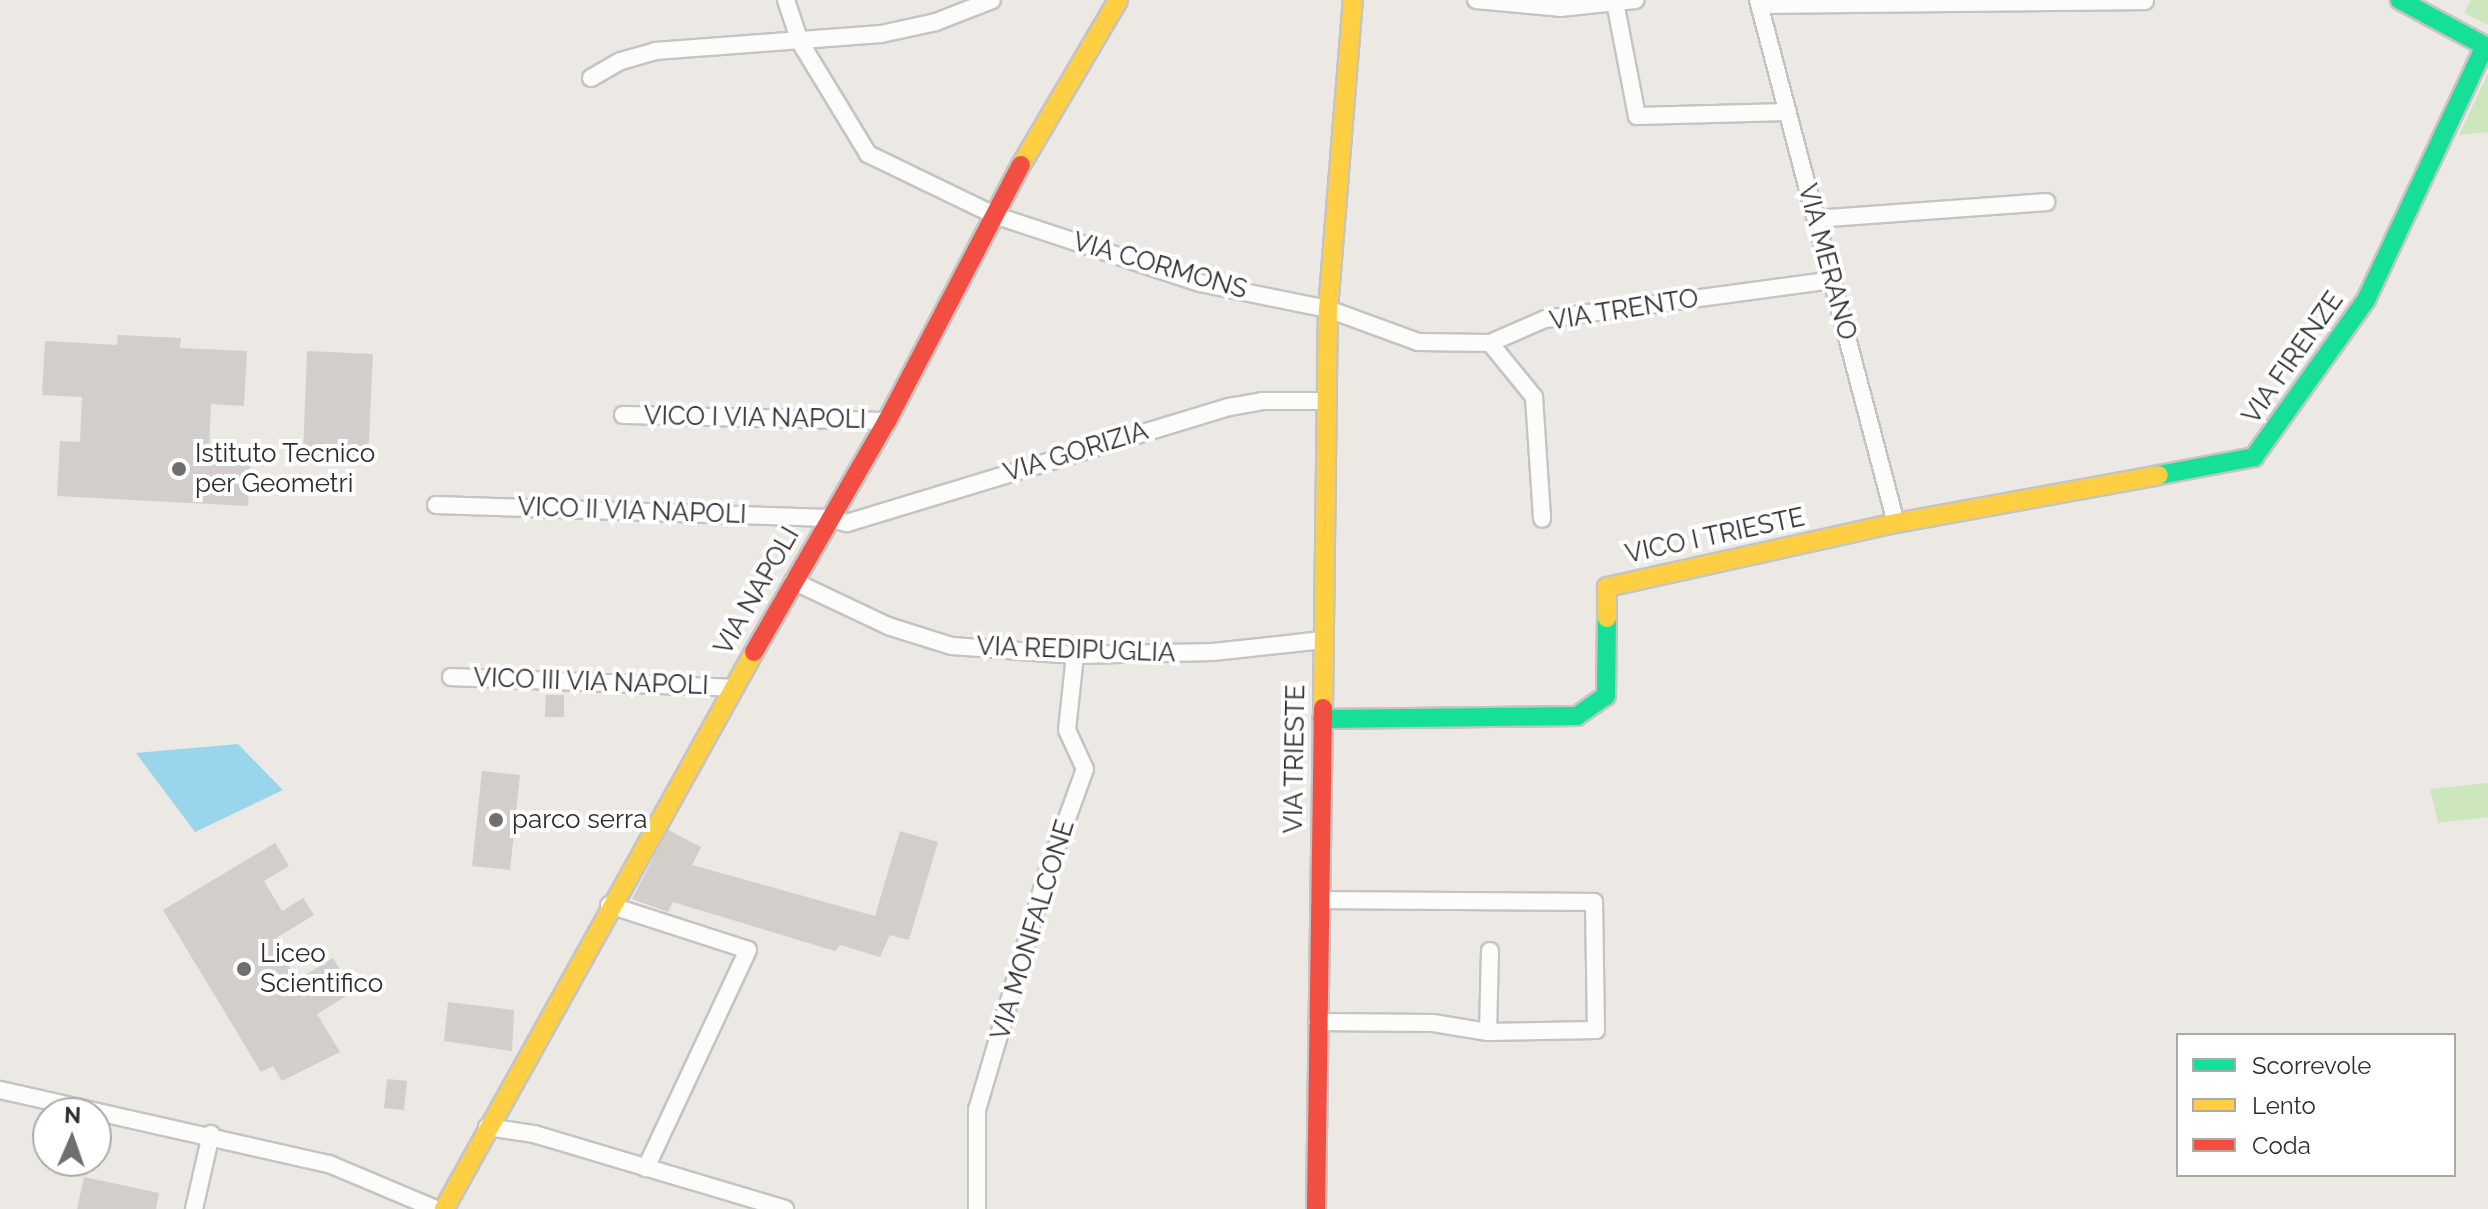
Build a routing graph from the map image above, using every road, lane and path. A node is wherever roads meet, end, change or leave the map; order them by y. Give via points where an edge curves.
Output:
1 (786, 0) edge
2 (992, 0) edge
3 (1118, 0) edge
4 (1353, 0) edge
5 (1476, 0) edge
6 (1636, 0) edge
7 (2400, 0) edge
8 (2145, 1) edge
9 (1615, 2) junction
10 (1759, 3) edge
11 (800, 42) junction
12 (591, 78) dead end
13 (1788, 112) junction
14 (2046, 202) dead end
15 (994, 215) junction
16 (1816, 219) junction
17 (1832, 280) junction
18 (1328, 309) junction
19 (1490, 343) junction
20 (1327, 401) junction
21 (623, 415) dead end
22 (887, 421) junction
23 (436, 505) dead end
24 (829, 518) junction
25 (1542, 519) dead end
26 (1896, 523) junction
27 (793, 581) junction
28 (1323, 640) junction
29 (1075, 655) junction
30 (451, 677) dead end
31 (731, 688) junction
32 (1322, 719) junction
33 (1319, 900) junction
34 (609, 905) junction
35 (1490, 951) dead end
36 (1317, 1022) junction
37 (1488, 1032) junction
38 (0, 1090) edge
39 (487, 1127) junction
40 (211, 1134) junction
41 (646, 1168) junction
42 (194, 1209) edge
43 (436, 1209) edge
44 (444, 1209) edge
45 (785, 1209) edge
46 (977, 1209) edge
47 (1316, 1209) edge

1 - 11 street, VIA CORMONS
2 - 11 street via 936,22
3 - 15 street, VIA NAPOLI
4 - 18 street, VIA TRIESTE
5 - 9 street via 1560,8
6 - 9 street
7 - 26 street, VIA FIRENZE via 2485,46 2366,300 2254,457
8 - 10 street
9 - 13 street via 1637,116
10 - 13 street, VIA MERANO
11 - 12 street via 715,43 655,51 621,61
11 - 15 street, VIA CORMONS via 868,154
13 - 16 street, VIA MERANO
14 - 16 street
15 - 18 street, VIA CORMONS via 1200,283
15 - 22 street, VIA NAPOLI
16 - 17 street, VIA MERANO
17 - 19 street, VIA TRENTO via 1545,319
17 - 26 street, VIA MERANO
18 - 19 street, VIA TRENTO via 1418,342
18 - 20 street, VIA TRIESTE
19 - 25 street via 1534,397
20 - 24 street, VIA GORIZIA via 1229,407 847,523
20 - 28 street, VIA TRIESTE
21 - 22 street, VICO I VIA NAPOLI
22 - 24 street, VIA NAPOLI
23 - 24 street, VICO II VIA NAPOLI
24 - 27 street, VIA NAPOLI
26 - 32 street, VICO I TRIESTE via 1607,587 1606,696 1577,716
27 - 29 street, VIA REDIPUGLIA via 888,626 952,646
27 - 31 street, VIA NAPOLI
28 - 29 street, VIA REDIPUGLIA via 1213,652
28 - 32 street, VIA TRIESTE
29 - 46 street, VIA MONFALCONE via 1067,730 1085,769 1045,879 977,1110
30 - 31 street, VICO III VIA NAPOLI
31 - 34 street, VIA NAPOLI
32 - 33 street, VIA TRIESTE
33 - 36 street, VIA TRIESTE
33 - 37 street via 1594,902 1596,1030
34 - 39 street, VIA NAPOLI
34 - 41 street via 748,950
35 - 37 street
36 - 37 street via 1433,1023
36 - 47 street, VIA TRIESTE
38 - 40 street
39 - 41 street via 534,1134
39 - 44 street, VIA NAPOLI
40 - 42 street
40 - 43 street via 329,1164
41 - 45 street

